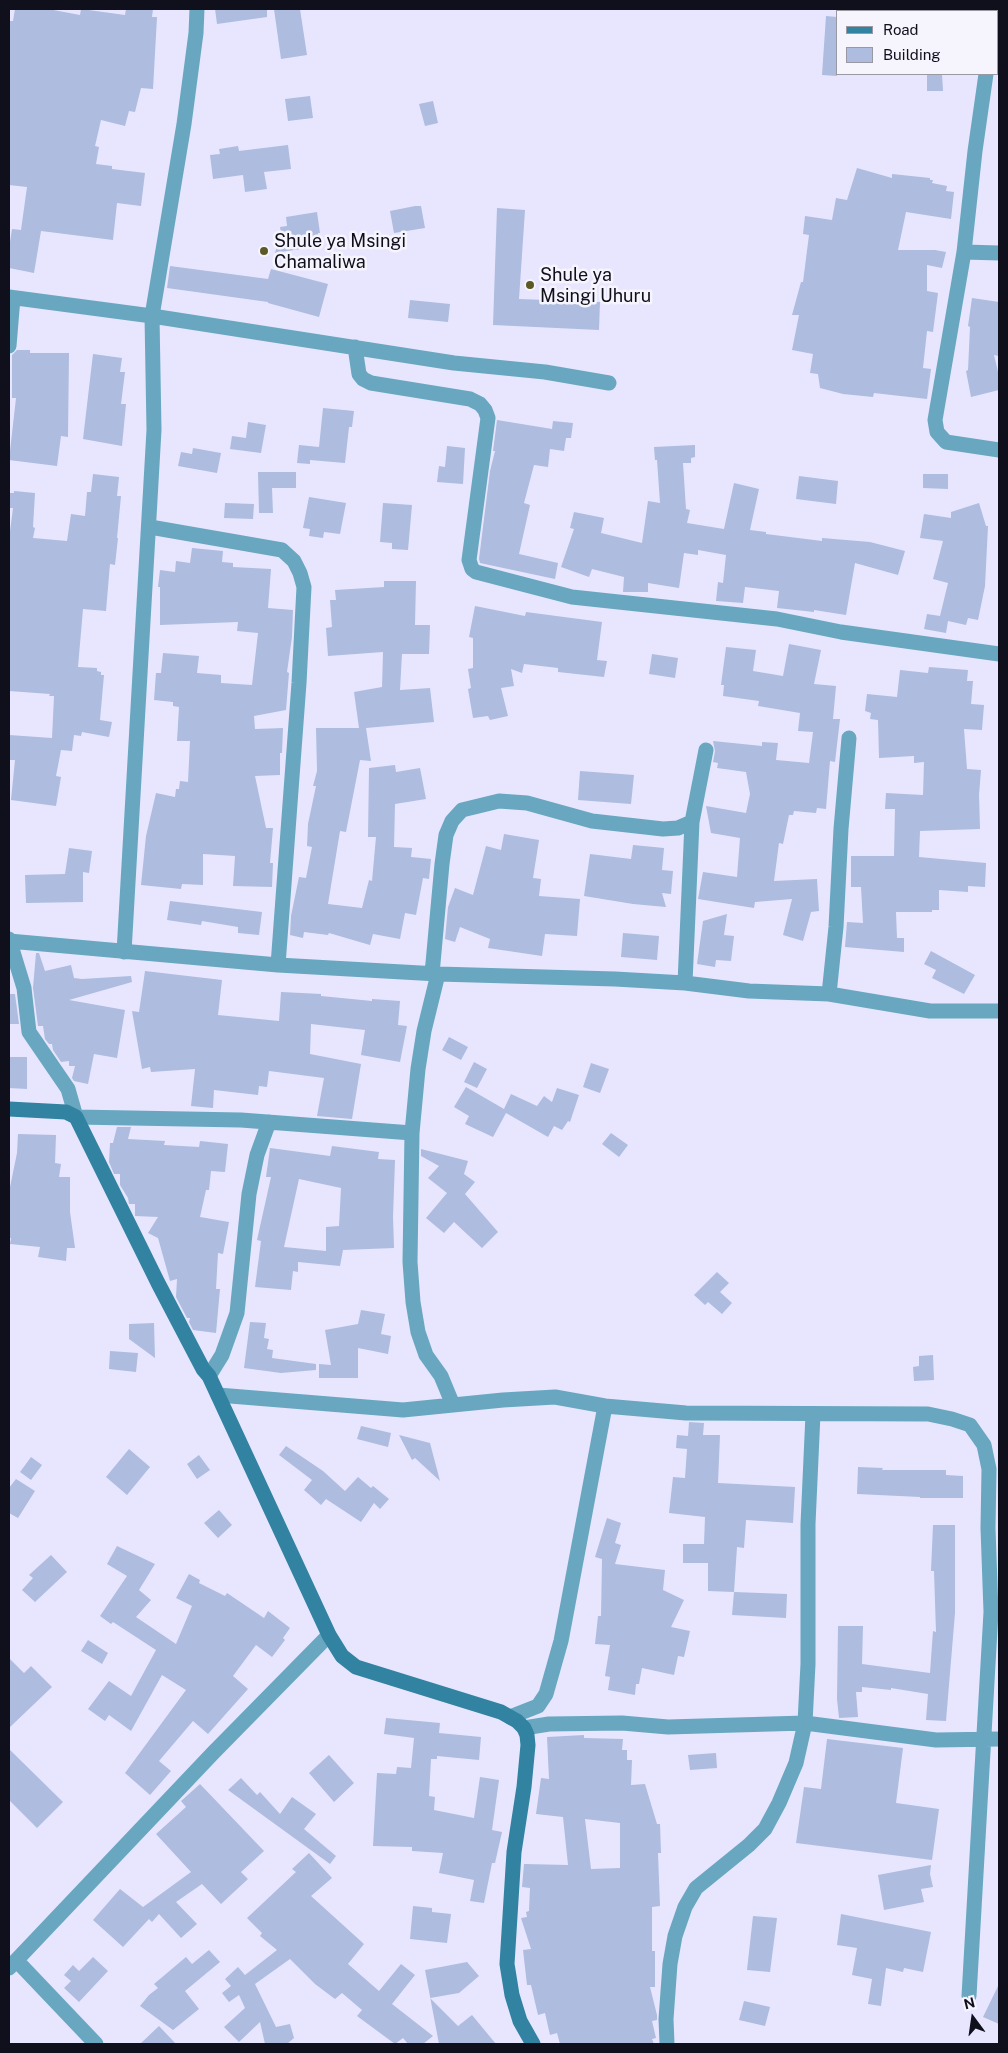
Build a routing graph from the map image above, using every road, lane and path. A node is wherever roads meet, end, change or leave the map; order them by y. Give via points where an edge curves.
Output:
1 (197, 9) edge
2 (986, 75) edge
3 (964, 252) junction
4 (999, 253) edge
5 (11, 298) edge
6 (152, 316) junction
7 (9, 346) edge
8 (355, 347) junction
9 (609, 384) dead end
10 (999, 450) edge
11 (150, 527) junction
12 (999, 654) edge
13 (849, 738) dead end
14 (706, 750) dead end
15 (692, 822) junction
16 (9, 940) edge
17 (124, 952) junction
18 (278, 965) junction
19 (435, 974) junction
20 (685, 983) junction
21 (829, 994) junction
22 (999, 1011) edge
23 (9, 1108) edge
24 (76, 1117) junction
25 (269, 1122) junction
26 (412, 1133) junction
27 (209, 1376) junction
28 (218, 1395) junction
29 (453, 1405) junction
30 (605, 1406) junction
31 (813, 1414) junction
32 (328, 1635) junction
33 (510, 1717) junction
34 (805, 1723) junction
35 (524, 1728) junction
36 (992, 1739) edge
37 (13, 1964) edge
38 (969, 1996) dead end
39 (96, 2044) edge
40 (533, 2044) edge
41 (667, 2044) edge

1 - 6 street via 184,124
2 - 3 street
3 - 4 street
3 - 10 street via 935,420 937,432 946,442
5 - 6 street
5 - 7 street
6 - 8 street
6 - 11 street via 154,420
8 - 9 street via 454,363 544,372
8 - 12 street via 359,374 371,383 470,399 485,410 488,418 469,560 476,572 572,598 777,619 841,632
11 - 17 street
11 - 18 street via 282,550 294,561 300,573 304,587 299,683
13 - 21 street
14 - 15 street
15 - 19 street via 678,828 663,829 623,826 527,803 499,801 462,810 452,820 446,835
15 - 20 street
16 - 17 street
16 - 24 street via 24,988 30,1032 68,1089
17 - 18 street
18 - 19 street
19 - 20 street
19 - 26 street via 418,1069
20 - 21 street via 749,991
21 - 22 street via 930,1011
23 - 24 main road via 66,1112
24 - 25 street
24 - 27 main road via 154,1275
25 - 26 street
25 - 27 street via 257,1155 249,1194 237,1312 222,1355
26 - 29 street via 410,1262 413,1302 426,1355 441,1376
27 - 28 main road
28 - 29 street via 403,1410
28 - 32 main road
29 - 30 street via 555,1397
30 - 31 street via 686,1413
30 - 33 street via 561,1641 546,1694 538,1706
31 - 34 street
31 - 36 street via 928,1414 970,1426 984,1445 989,1469
32 - 33 main road via 342,1656 356,1667
32 - 37 street
33 - 35 main road
34 - 35 street via 668,1727 622,1723 549,1724
34 - 36 street via 936,1740
34 - 41 street via 796,1763 766,1829 696,1888 685,1907 670,1964
35 - 40 main road via 528,1744 514,1852 508,1964 520,2021
36 - 38 street
37 - 39 street

